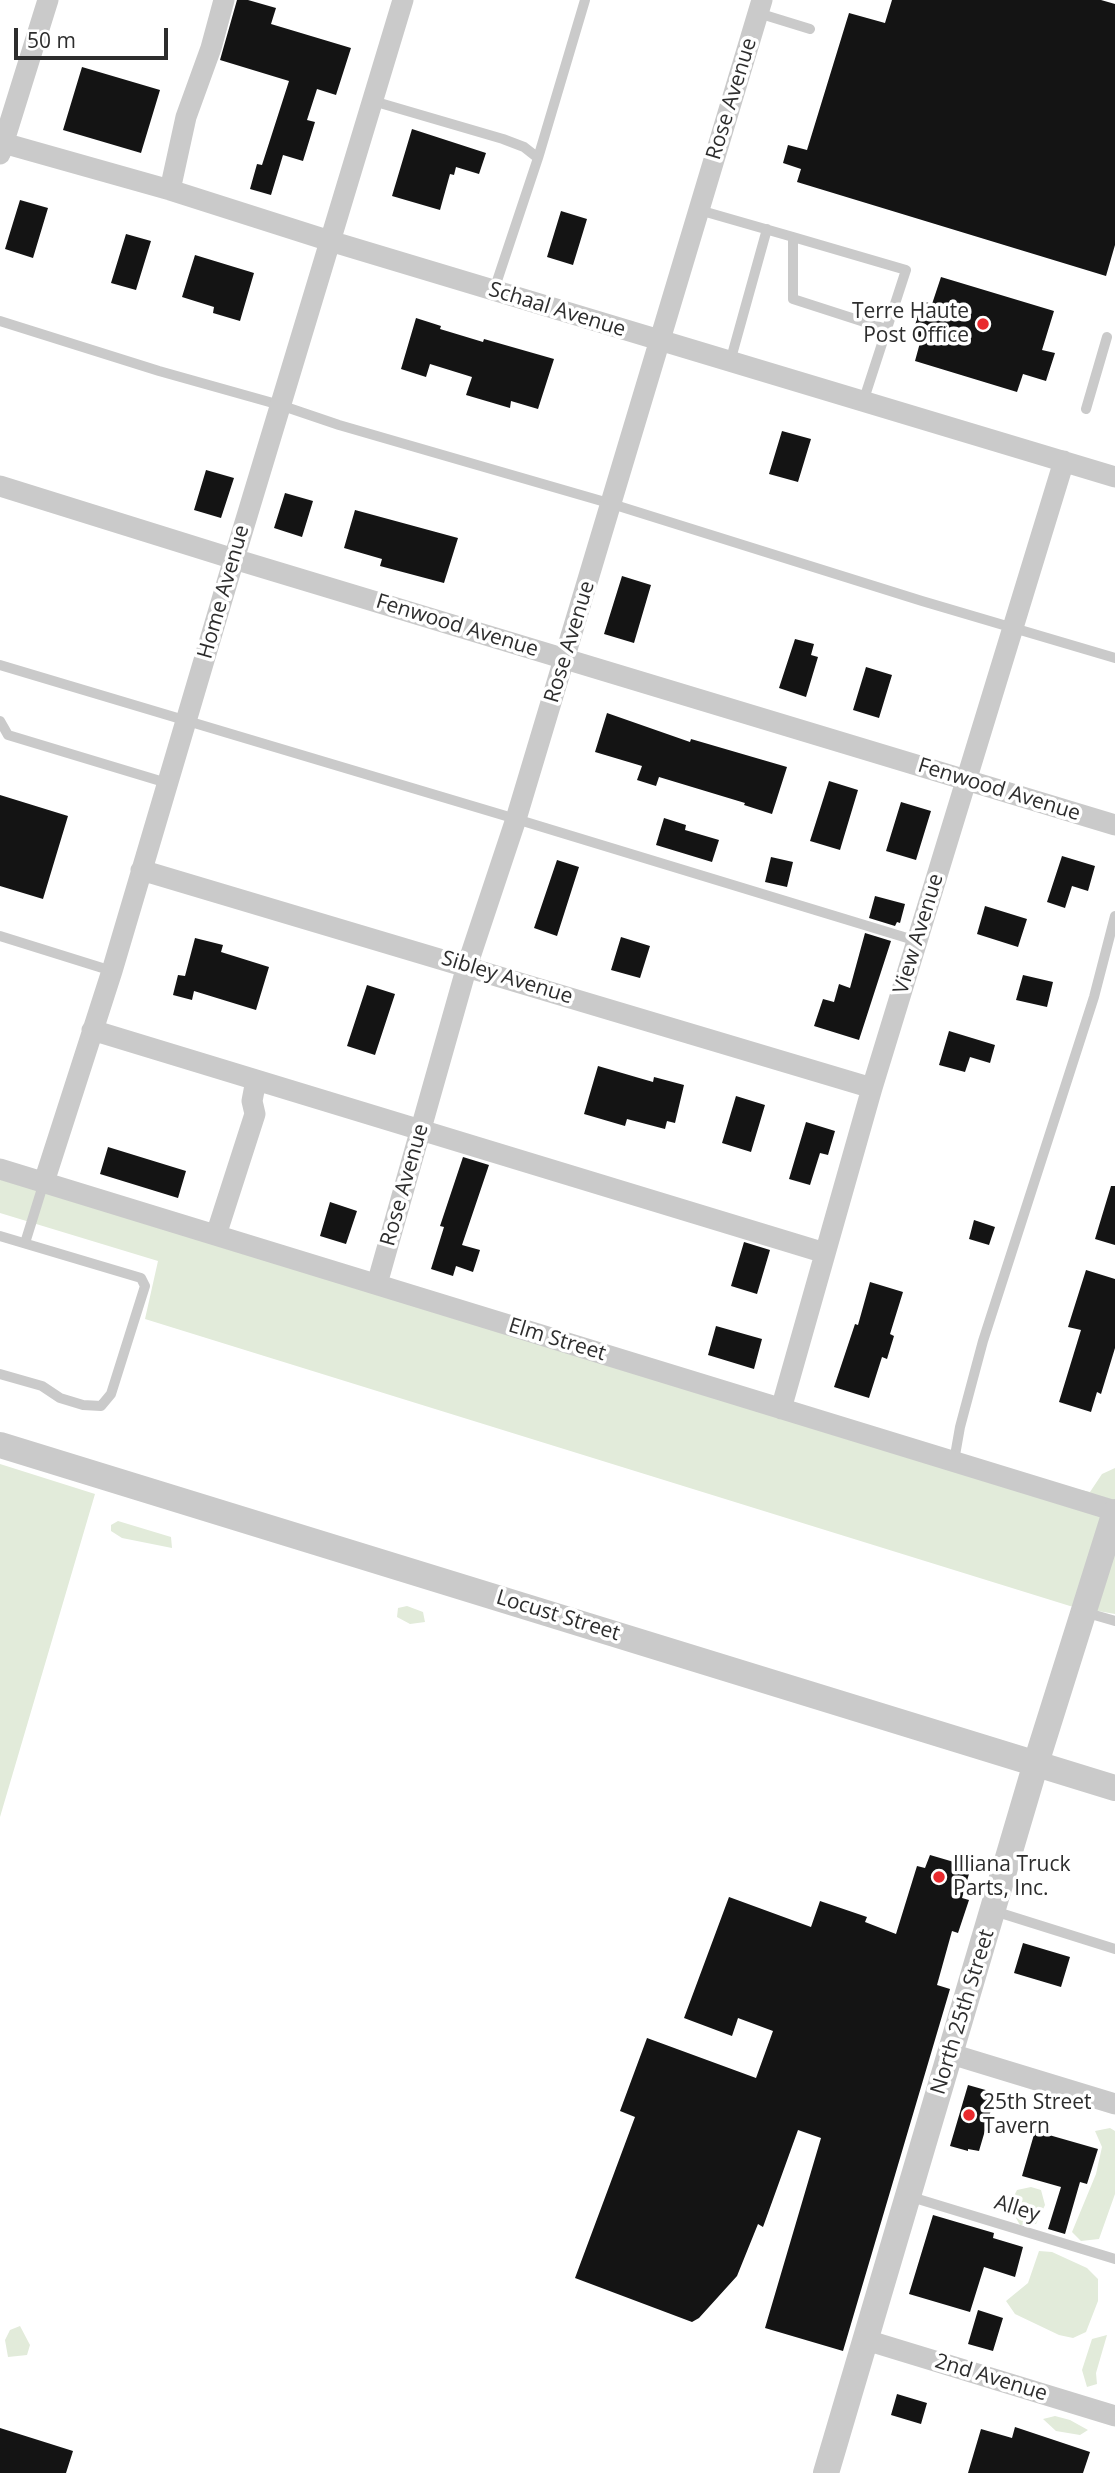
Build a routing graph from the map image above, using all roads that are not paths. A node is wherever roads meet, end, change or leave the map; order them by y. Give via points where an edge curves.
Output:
1 (48, 0) edge
2 (224, 0) edge
3 (403, 0) edge
4 (585, 0) edge
5 (760, 7) edge
6 (810, 29) dead end
7 (373, 101) junction
8 (1, 146) edge
9 (538, 158) junction
10 (170, 190) junction
11 (699, 210) junction
12 (767, 229) junction
13 (793, 237) junction
14 (330, 241) junction
15 (494, 290) junction
16 (0, 321) edge
17 (886, 329) junction
18 (1107, 337) dead end
19 (660, 341) junction
20 (730, 362) junction
21 (863, 401) junction
22 (281, 405) junction
23 (1086, 409) dead end
24 (1064, 461) junction
25 (1115, 477) edge
26 (0, 486) edge
27 (612, 504) junction
28 (234, 559) junction
29 (1013, 627) junction
30 (565, 658) junction
31 (1115, 658) edge
32 (0, 665) edge
33 (0, 720) edge
34 (187, 720) junction
35 (966, 780) junction
36 (167, 783) junction
37 (516, 818) junction
38 (1115, 825) edge
39 (141, 870) junction
40 (1115, 916) edge
41 (0, 936) edge
42 (917, 941) junction
43 (467, 966) junction
44 (112, 971) junction
45 (92, 1030) junction
46 (256, 1080) junction
47 (872, 1088) junction
48 (421, 1129) junction
49 (0, 1169) edge
50 (44, 1182) junction
51 (216, 1235) junction
52 (0, 1236) edge
53 (25, 1243) junction
54 (825, 1253) junction
55 (377, 1284) junction
56 (0, 1374) edge
57 (781, 1409) junction
58 (0, 1445) edge
59 (954, 1461) junction
60 (1115, 1511) edge
61 (1084, 1612) junction
62 (1115, 1621) edge
63 (1035, 1763) junction
64 (1115, 1788) edge
65 (993, 1910) junction
66 (1115, 1949) edge
67 (951, 2054) junction
68 (1115, 2104) edge
69 (908, 2196) junction
70 (1115, 2259) edge
71 (866, 2340) junction
72 (1115, 2416) edge
73 (826, 2473) edge

1 - 8 street
2 - 10 street via 187,117
3 - 7 street, Home Avenue
4 - 9 lane
5 - 6 lane
5 - 11 street, Rose Avenue
7 - 9 lane via 503,139
7 - 14 street, Home Avenue
8 - 10 street, Schaal Avenue
9 - 15 lane
10 - 14 street, Schaal Avenue
11 - 12 lane
11 - 19 street, Rose Avenue
12 - 13 lane
12 - 20 lane
13 - 17 lane via 793,299
13 - 17 lane via 906,270
14 - 15 street, Schaal Avenue
14 - 22 street, Home Avenue
15 - 19 street, Schaal Avenue
16 - 22 lane
17 - 21 lane
18 - 23 lane
19 - 20 street, Schaal Avenue
19 - 27 street, Rose Avenue
20 - 21 street, Schaal Avenue
21 - 24 street, Schaal Avenue
22 - 27 lane
22 - 28 street, Home Avenue
24 - 25 street, Schaal Avenue
24 - 29 street, View Avenue
26 - 28 street, Fenwood Avenue
27 - 29 lane
27 - 30 street, Rose Avenue
28 - 30 street, Fenwood Avenue
28 - 34 street, Home Avenue
29 - 31 lane
29 - 35 street, View Avenue
30 - 35 street, Fenwood Avenue
30 - 37 street, Rose Avenue
32 - 34 lane
33 - 36 lane via 8,736
34 - 36 street, Home Avenue
34 - 37 lane
35 - 38 street, Fenwood Avenue
35 - 42 street, View Avenue
36 - 39 street, Home Avenue
37 - 42 lane
37 - 43 street, Rose Avenue
39 - 43 street, Sibley Avenue
39 - 44 street, Home Avenue
40 - 59 lane via 1094,997 984,1341
41 - 44 lane
42 - 47 street, View Avenue
43 - 47 street, Sibley Avenue
43 - 48 street, Rose Avenue
44 - 45 street, Home Avenue
45 - 46 street
45 - 50 street, Home Avenue
46 - 48 street
46 - 51 street via 255,1114
47 - 54 street, View Avenue
48 - 54 street
48 - 55 street, Rose Avenue
49 - 50 street, Elm Street
50 - 51 street, Elm Street
50 - 53 lane
51 - 55 street, Elm Street
52 - 53 lane
53 - 56 lane via 141,1278 145,1286 111,1394 101,1406 60,1398 42,1386
54 - 57 street, View Avenue
55 - 57 street, Elm Street
57 - 59 street, Elm Street
58 - 63 street, Locust Street
59 - 60 street, Elm Street
60 - 61 street, North 25th Street
61 - 62 lane
61 - 63 street, North 25th Street
63 - 64 street, Locust Street
63 - 65 street, North 25th Street
65 - 66 lane
65 - 67 street, North 25th Street
67 - 68 street
67 - 69 street, North 25th Street
69 - 70 lane, Alley
69 - 71 street, North 25th Street
71 - 72 street, 2nd Avenue
71 - 73 street, North 25th Street

